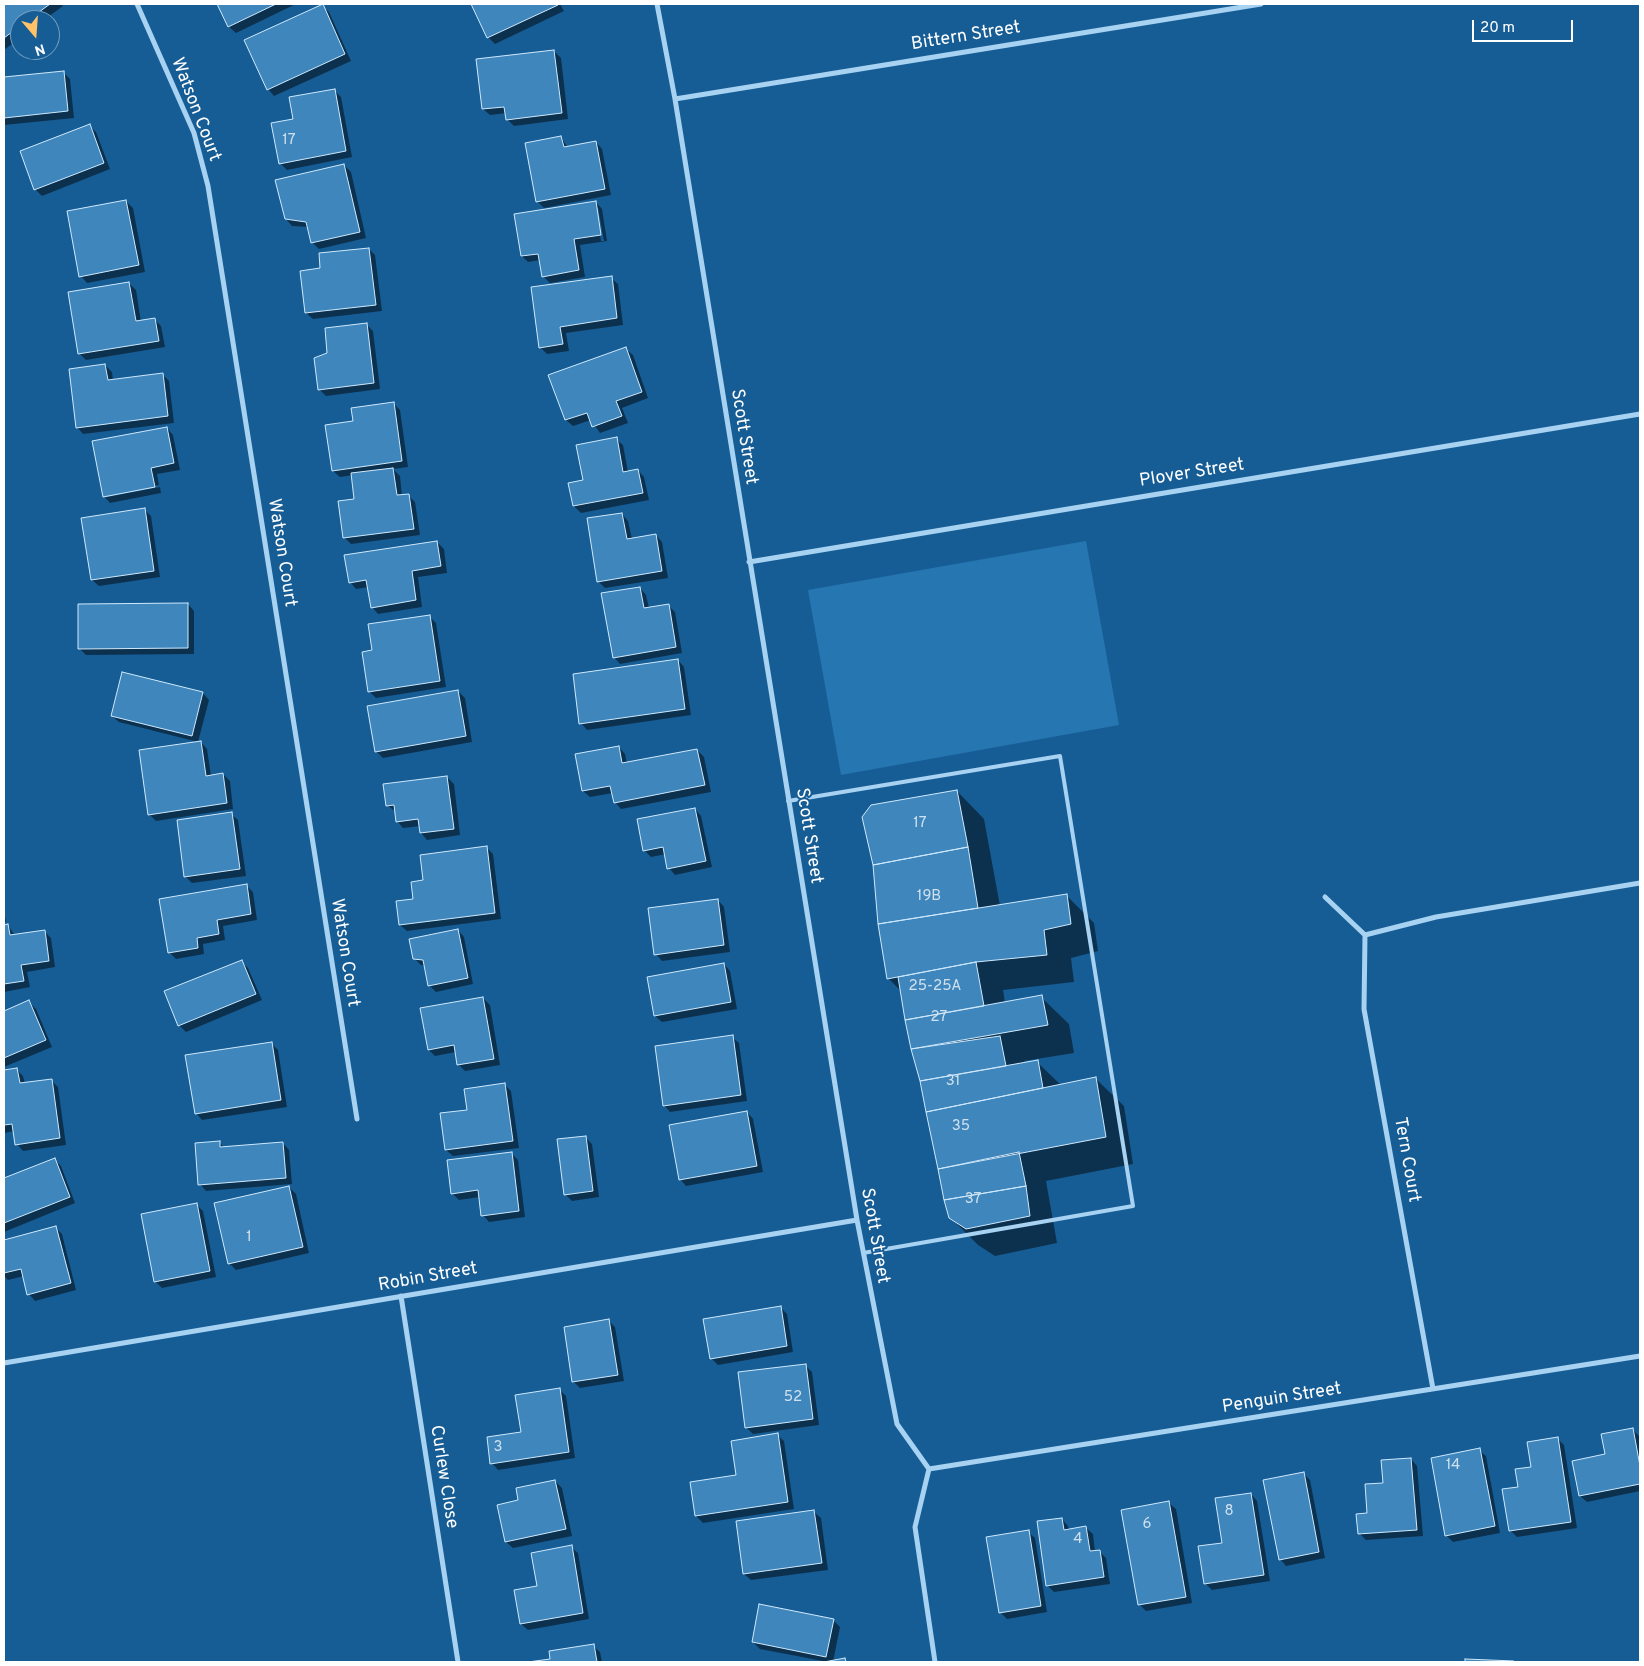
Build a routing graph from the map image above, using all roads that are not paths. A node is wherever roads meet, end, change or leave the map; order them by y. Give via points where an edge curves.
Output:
1 (137, 4) edge
2 (657, 4) edge
3 (1261, 4) edge
4 (675, 98) junction
5 (1640, 414) edge
6 (749, 562) junction
7 (788, 801) junction
8 (1640, 883) edge
9 (1325, 898) dead end
10 (1366, 935) junction
11 (357, 1119) dead end
12 (857, 1220) junction
13 (863, 1253) junction
14 (401, 1296) junction
15 (1640, 1356) edge
16 (4, 1363) edge
17 (1433, 1389) junction
18 (929, 1469) junction
19 (458, 1662) edge
20 (935, 1662) edge

1 - 11 street, Watson Court via 194,133 208,186
2 - 4 street, Scott Street
3 - 4 street, Bittern Street
4 - 6 street, Scott Street
5 - 6 street, Plover Street
6 - 7 street, Scott Street
7 - 12 street, Scott Street
7 - 13 lane via 1060,756 1062,766 1133,1206
8 - 10 street via 1436,916
9 - 10 street
10 - 17 street, Tern Court via 1364,1009
12 - 13 street, Scott Street
12 - 14 street, Robin Street
13 - 18 street, Scott Street via 897,1424
14 - 16 street, Robin Street
14 - 19 street, Curlew Close
15 - 17 street, Penguin Street
17 - 18 street, Penguin Street
18 - 20 street via 914,1527

